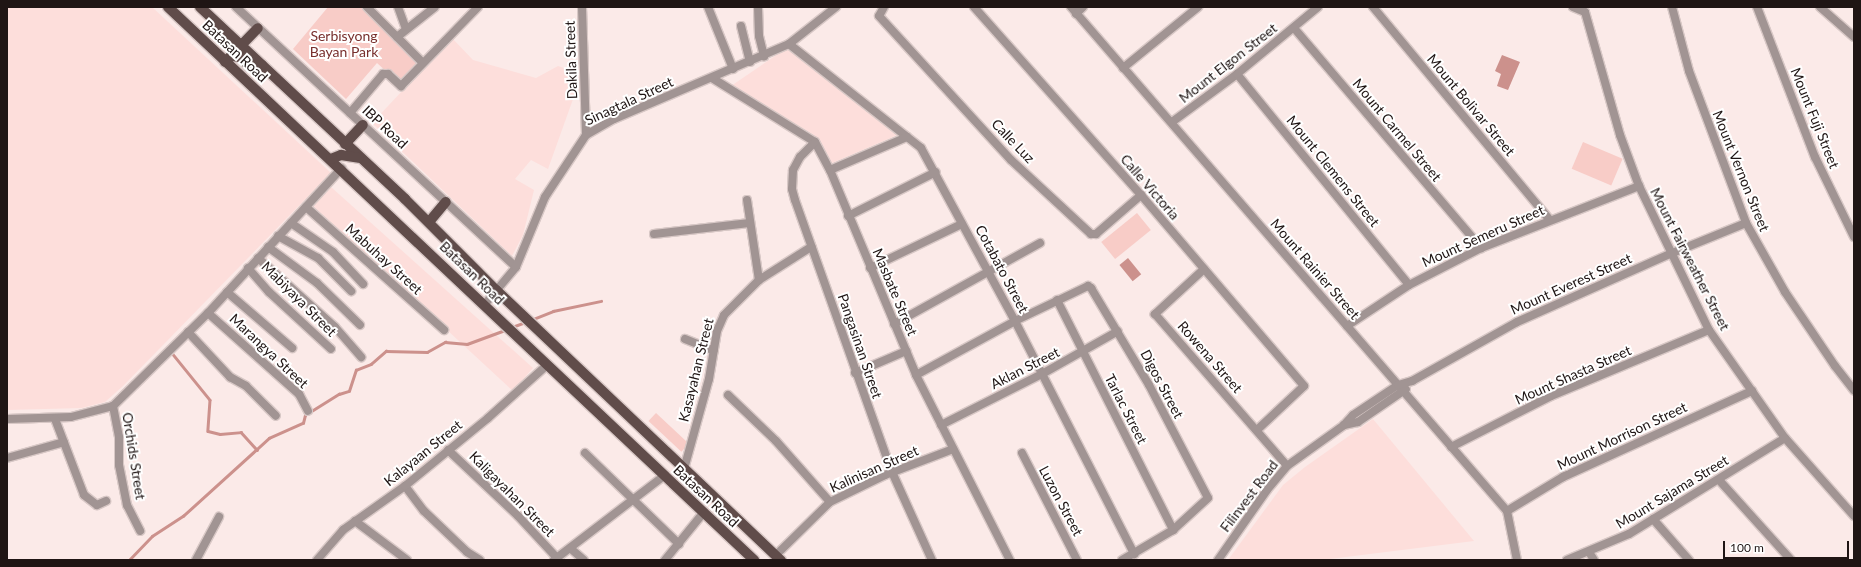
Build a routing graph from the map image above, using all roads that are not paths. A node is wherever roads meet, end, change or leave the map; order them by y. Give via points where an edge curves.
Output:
1 (168, 7) edge
2 (200, 7) edge
3 (236, 7) edge
4 (367, 7) edge
5 (398, 7) edge
6 (478, 7) edge
7 (582, 7) edge
8 (708, 7) edge
9 (758, 7) edge
10 (836, 7) edge
11 (884, 7) edge
12 (974, 7) edge
13 (1083, 7) edge
14 (1198, 7) edge
15 (1318, 7) edge
16 (1373, 7) edge
17 (1573, 7) edge
18 (1672, 7) edge
19 (1757, 7) edge
20 (1820, 7) edge
21 (432, 8) edge
22 (1073, 10) edge
23 (741, 26) dead end
24 (258, 28) junction
25 (1294, 28) junction
26 (406, 29) junction
27 (396, 37) junction
28 (1854, 37) edge
29 (789, 44) junction
30 (242, 46) junction
31 (764, 56) junction
32 (229, 59) junction
33 (750, 62) junction
34 (423, 63) junction
35 (262, 65) junction
36 (1123, 68) junction
37 (733, 69) junction
38 (1237, 74) junction
39 (712, 78) junction
40 (350, 113) junction
41 (1172, 122) junction
42 (363, 125) junction
43 (586, 135) junction
44 (907, 137) junction
45 (815, 142) junction
46 (345, 144) junction
47 (361, 158) junction
48 (331, 159) junction
49 (342, 168) junction
50 (830, 170) junction
51 (936, 172) junction
52 (1639, 186) junction
53 (1141, 195) junction
54 (747, 200) dead end
55 (446, 202) junction
56 (306, 207) junction
57 (848, 216) junction
58 (1550, 220) junction
59 (429, 222) junction
60 (291, 223) junction
61 (749, 223) junction
62 (1746, 223) junction
63 (962, 224) junction
64 (654, 234) dead end
65 (278, 236) junction
66 (1854, 237) edge
67 (1040, 243) dead end
68 (268, 247) junction
69 (811, 247) junction
70 (1481, 248) junction
71 (1670, 254) junction
72 (258, 258) junction
73 (516, 267) junction
74 (248, 268) junction
75 (870, 268) junction
76 (1204, 269) junction
77 (989, 272) junction
78 (759, 280) junction
79 (363, 284) dead end
80 (1408, 285) junction
81 (496, 290) junction
82 (351, 291) dead end
83 (226, 292) junction
84 (1057, 300) junction
85 (485, 304) junction
86 (208, 313) junction
87 (1015, 321) junction
88 (894, 324) junction
89 (360, 325) dead end
90 (1347, 326) junction
91 (444, 330) dead end
92 (1709, 330) junction
93 (1118, 331) junction
94 (188, 332) junction
95 (685, 339) dead end
96 (292, 348) dead end
97 (331, 349) dead end
98 (714, 351) junction
99 (906, 351) junction
100 (1083, 352) junction
101 (361, 357) dead end
102 (547, 365) junction
103 (855, 373) junction
104 (1042, 374) junction
105 (916, 375) junction
106 (1412, 381) junction
107 (1398, 385) junction
108 (1854, 390) edge
109 (1752, 391) junction
110 (1404, 392) junction
111 (728, 395) dead end
112 (113, 406) junction
113 (308, 411) dead end
114 (276, 416) dead end
115 (7, 419) edge
116 (55, 419) junction
117 (941, 425) junction
118 (1344, 425) junction
119 (1257, 430) junction
120 (1785, 438) junction
121 (64, 442) junction
122 (1451, 447) junction
123 (953, 449) junction
124 (448, 450) junction
125 (585, 453) dead end
126 (1022, 453) dead end
127 (7, 458) edge
128 (1287, 466) junction
129 (684, 469) junction
130 (892, 472) junction
131 (664, 476) junction
132 (1719, 480) junction
133 (405, 486) junction
134 (634, 500) junction
135 (106, 501) dead end
136 (830, 502) junction
137 (1507, 511) junction
138 (704, 512) junction
139 (1854, 516) edge
140 (218, 517) dead end
141 (1653, 519) junction
142 (355, 521) junction
143 (1173, 530) junction
144 (140, 531) dead end
145 (679, 544) junction
146 (570, 548) junction
147 (1589, 552) junction
148 (1134, 554) junction
149 (779, 558) edge
150 (556, 559) edge
151 (1074, 559) edge
152 (196, 560) edge
153 (317, 560) edge
154 (407, 560) edge
155 (480, 560) edge
156 (584, 560) edge
157 (665, 560) edge
158 (754, 560) edge
159 (932, 560) edge
160 (1010, 560) edge
161 (1122, 560) edge
162 (1218, 560) edge
163 (1517, 560) edge
164 (1567, 560) edge
165 (1594, 560) edge
166 (1689, 560) edge
167 (1791, 560) edge

1 - 32 main road, Batasan Road
2 - 30 main road, Batasan Road
3 - 24 street, IBP Road
4 - 27 street
5 - 26 street
6 - 34 street
7 - 43 street, Dakila Street
8 - 37 street
9 - 31 street via 759,36
10 - 29 street, Sinagtala Street
11 - 53 street, Calle Luz via 879,14 1011,160 1091,234 1096,234
12 - 53 street, Calle Victoria
13 - 22 street
14 - 36 street
15 - 25 street, Mount Elgon Street
16 - 58 street, Mount Bolivar Street
17 - 52 street, Mount Fairweather Street via 1585,12 1620,135
18 - 62 street, Mount Vernon Street via 1689,71
19 - 66 street, Mount Fuji Street via 1815,157
20 - 28 street
21 - 26 street
22 - 36 street, Mount Rainier Street
23 - 33 street
24 - 30 main road
24 - 40 street, IBP Road
25 - 38 street, Mount Elgon Street
25 - 70 street, Mount Carmel Street
26 - 27 street
27 - 34 street
29 - 31 street, Sinagtala Street
29 - 44 street, Cotabato Street
30 - 32 main road
30 - 35 main road, Batasan Road
31 - 33 street, Sinagtala Street
32 - 35 main road via 238,56 249,66
32 - 48 main road, Batasan Road
33 - 37 street, Sinagtala Street
34 - 40 street via 401,86 388,74 383,74
35 - 46 main road, Batasan Road
36 - 41 street, Mount Rainier Street
37 - 39 street, Sinagtala Street
38 - 41 street, Mount Elgon Street
38 - 80 street, Mount Clemens Street
39 - 43 street, Sinagtala Street via 614,119
39 - 45 street, Masbate Street
40 - 42 street, IBP Road
41 - 90 street, Mount Rainier Street
42 - 46 main road
42 - 55 street, IBP Road
43 - 73 street, Sinagtala Street via 545,197
44 - 50 street
44 - 51 street, Cotabato Street via 921,148
45 - 50 street, Masbate Street
45 - 69 street, Pangasinan Street via 800,157 792,178 795,200
46 - 47 main road, Batasan Road
47 - 48 main road via 341,155
47 - 59 main road, Batasan Road
48 - 49 main road, Batasan Road
49 - 56 street
49 - 85 main road, Batasan Road
50 - 57 street, Masbate Street
51 - 57 street
51 - 63 street, Cotabato Street
52 - 58 street, Mount Semeru Street
52 - 71 street, Mount Fairweather Street
53 - 76 street, Calle Victoria
54 - 61 street
55 - 59 main road
55 - 73 street, IBP Road
56 - 60 street
56 - 91 street, Mabuhay Street
57 - 75 street, Masbate Street
58 - 70 street, Mount Semeru Street
59 - 81 main road, Batasan Road
60 - 65 street
60 - 79 street via 333,252
61 - 64 street
61 - 78 street
62 - 71 street, Mount Everest Street
62 - 108 street, Mount Vernon Street via 1785,292
63 - 75 street
63 - 77 street, Cotabato Street
65 - 68 street
65 - 82 street via 318,258
67 - 77 street
68 - 72 street
68 - 89 street via 323,288
69 - 78 street, Kasayahan Street via 786,260
69 - 103 street, Pangasinan Street
70 - 80 street, Mount Semeru Street
71 - 92 street, Mount Fairweather Street
71 - 106 street, Mount Everest Street via 1517,322
72 - 74 street
72 - 101 street via 297,290
73 - 81 street, Sinagtala Street
74 - 83 street
74 - 97 street, Mabiyaya Street via 269,292
75 - 88 street, Masbate Street
76 - 119 street, Calle Victoria via 1304,386
76 - 119 street, Rowena Street via 1156,314
77 - 87 street, Cotabato Street
77 - 88 street
78 - 98 street, Kasayahan Street via 724,315 717,331
80 - 90 street, Mount Semeru Street
81 - 85 street, Sinagtala Street
81 - 129 main road, Batasan Road
83 - 86 street
83 - 96 street
84 - 87 street
84 - 93 street, Digos Street via 1088,286
84 - 100 street, Tarlac Street
85 - 102 main road, Batasan Road
86 - 94 street
86 - 113 street, Marangya Street via 299,394
87 - 104 street, Cotabato Street
87 - 105 street
88 - 99 street, Masbate Street
90 - 107 street, Mount Rainier Street
92 - 109 street, Mount Fairweather Street
92 - 122 street, Mount Shasta Street via 1551,396
93 - 100 street, Aklan Street
93 - 143 street, Digos Street via 1208,498
94 - 112 street
94 - 114 street via 230,377 246,386
95 - 98 street
98 - 129 street, Kasayahan Street
99 - 103 street
99 - 105 street, Masbate Street
100 - 104 street, Aklan Street
100 - 143 street, Tarlac Street
102 - 124 street, Kalayaan Street
102 - 131 main road, Batasan Road
103 - 130 street, Pangasinan Street
104 - 117 street, Aklan Street
104 - 148 street, Cotabato Street
105 - 117 street, Masbate Street
106 - 107 street, Filinvest Road
106 - 110 street, Filinvest Road
107 - 110 street, Mount Rainier Street
107 - 118 street, Filinvest Road via 1353,415
109 - 120 street, Mount Fairweather Street
109 - 137 street, Mount Morrison Street via 1569,473
110 - 118 street, Filinvest Road via 1358,422
110 - 122 street, Mount Rainier Street
111 - 136 street via 780,446
112 - 116 street via 88,414
112 - 144 street, Orchids Street via 119,437 119,465 127,505
115 - 116 street
116 - 121 street
117 - 123 street, Masbate Street
118 - 128 street, Filinvest Road
119 - 128 street, Rowena Street
120 - 132 street, Mount Sajama Street
120 - 139 street, Mount Fairweather Street
121 - 127 street
121 - 135 street via 84,495 97,505
122 - 137 street, Mount Rainier Street
123 - 130 street, Kalinisan Street
123 - 160 street, Masbate Street
124 - 133 street, Kalayaan Street
124 - 150 street, Kaligayahan Street via 518,516
125 - 134 street
126 - 151 street, Luzon Street
128 - 162 street, Filinvest Road
129 - 149 main road, Batasan Road
130 - 136 street, Kalinisan Street
130 - 159 street, Pangasinan Street
131 - 134 street
131 - 138 main road, Batasan Road
132 - 141 street, Mount Sajama Street
132 - 167 street
133 - 142 street, Kalayaan Street
133 - 155 street via 424,511 467,552
134 - 145 street
134 - 146 street
136 - 149 street, Kalinisan Street
137 - 163 street, Mount Rainier Street
138 - 145 street
138 - 158 main road, Batasan Road
140 - 152 street
141 - 147 street, Mount Sajama Street via 1622,538
141 - 166 street
142 - 153 street, Kalayaan Street via 343,530
142 - 154 street
143 - 148 street
145 - 157 street
146 - 150 street
146 - 156 street
147 - 164 street, Mount Sajama Street
147 - 165 street
148 - 161 street

